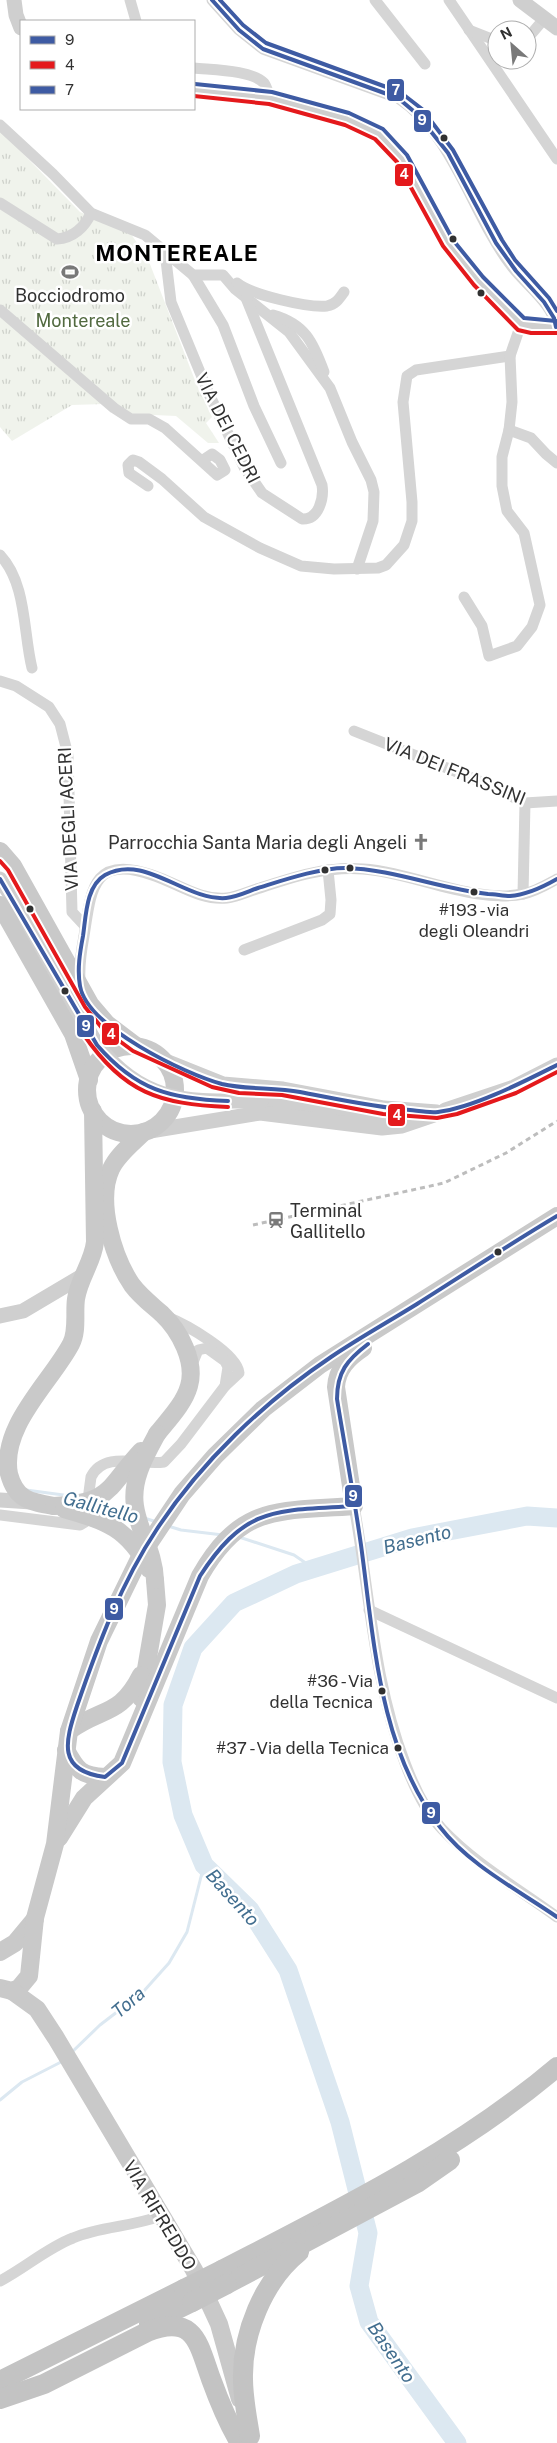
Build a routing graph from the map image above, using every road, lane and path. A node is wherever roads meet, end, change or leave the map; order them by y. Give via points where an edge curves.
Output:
1 (14, 0) edge
2 (130, 0) edge
3 (212, 0) edge
4 (375, 0) edge
5 (449, 0) edge
6 (520, 0) edge
7 (544, 19) junction
8 (136, 20) edge
9 (20, 25) edge
10 (537, 27) edge
11 (557, 28) edge
12 (470, 30) junction
13 (487, 36) edge
14 (487, 50) edge
15 (425, 64) dead end
16 (195, 68) edge
17 (502, 70) edge
18 (195, 90) edge
19 (270, 98) junction
20 (0, 125) edge
21 (557, 158) edge
22 (0, 204) edge
23 (92, 213) junction
24 (165, 252) junction
25 (193, 275) junction
26 (223, 275) junction
27 (344, 292) dead end
28 (245, 298) junction
29 (0, 310) edge
30 (267, 314) junction
31 (521, 324) junction
32 (557, 327) edge
33 (510, 356) junction
34 (330, 388) junction
35 (509, 430) junction
36 (203, 460) dead end
37 (281, 463) dead end
38 (557, 463) edge
39 (148, 486) dead end
40 (0, 554) edge
41 (357, 569) junction
42 (464, 597) dead end
43 (32, 668) dead end
44 (0, 681) edge
45 (354, 731) dead end
46 (557, 801) edge
47 (525, 803) junction
48 (0, 850) edge
49 (328, 870) junction
50 (0, 879) edge
51 (557, 879) edge
52 (523, 894) junction
53 (0, 905) edge
54 (85, 926) junction
55 (81, 945) junction
56 (56, 946) junction
57 (244, 950) dead end
58 (80, 988) junction
59 (136, 1046) junction
60 (163, 1060) junction
61 (557, 1065) edge
62 (89, 1080) junction
63 (455, 1108) junction
64 (92, 1111) junction
65 (436, 1112) junction
66 (144, 1132) junction
67 (557, 1216) edge
68 (82, 1276) junction
69 (164, 1315) junction
70 (0, 1316) edge
71 (390, 1322) junction
72 (190, 1371) junction
73 (306, 1376) junction
74 (337, 1378) junction
75 (225, 1386) junction
76 (157, 1434) junction
77 (0, 1500) edge
78 (32, 1502) junction
79 (54, 1506) junction
80 (354, 1506) junction
81 (0, 1516) edge
82 (155, 1580) junction
83 (369, 1610) junction
84 (145, 1668) junction
85 (557, 1698) edge
86 (138, 1720) junction
87 (69, 1731) junction
88 (66, 1750) junction
89 (105, 1777) junction
90 (55, 1844) junction
91 (557, 1917) edge
92 (35, 1918) junction
93 (3, 1951) edge
94 (29, 1970) junction
95 (4, 1990) edge
96 (37, 2009) junction
97 (557, 2067) edge
98 (557, 2082) edge
99 (413, 2176) junction
100 (160, 2216) junction
101 (316, 2229) junction
102 (225, 2277) junction
103 (0, 2281) edge
104 (0, 2381) edge
105 (0, 2398) edge
106 (247, 2441) edge

1 - 9 main road
2 - 8 street
3 - 32 street via 239,30 264,48 398,98 412,107 441,141 499,248 528,287 554,314
4 - 15 street
5 - 12 street
6 - 7 main road
7 - 10 street
7 - 11 main road
12 - 13 street
12 - 14 street
16 - 19 street via 258,78 265,84
17 - 21 street
18 - 19 main road
19 - 31 main road via 347,119 372,129 386,140 402,158 456,255
20 - 23 street
22 - 23 street via 57,240 77,232
23 - 24 street via 145,235
24 - 25 street
24 - 28 street, VIA DEI CEDRI via 171,302 244,467 262,493 302,519 308,519 313,517 323,499 322,485
25 - 26 street
25 - 37 street via 223,326 254,406
26 - 27 street via 252,292 290,301 326,306 337,302
26 - 28 street
28 - 30 street
29 - 36 street via 114,408 131,419 150,419
30 - 34 street via 281,324
30 - 34 street via 287,319 300,327 316,352
31 - 32 main road
31 - 33 street
33 - 35 street via 512,402
33 - 41 street via 416,370 407,376 403,402 412,521 404,545 386,566
34 - 41 street via 374,492 373,522
35 - 38 street via 531,438
35 - 42 street via 502,457 502,486 507,511 524,533 540,605 532,627 517,646 489,656 482,626
39 - 41 street via 130,473 128,465 133,460 162,479 204,517 260,548 301,566
40 - 43 street via 18,588
44 - 54 street, VIA DEGLI ACERI via 16,686 49,708 60,724 68,755 72,912
45 - 47 street, VIA DEI FRASSINI via 487,784
46 - 47 street, VIA DEI FRASSINI
47 - 52 street
48 - 56 main road via 13,866
49 - 52 street via 365,869 472,892
49 - 54 street via 227,898 195,894 152,874 122,868 94,884
49 - 57 street via 330,914
50 - 65 main road, bridge via 97,1045 112,1063 146,1088 175,1098 261,1101 381,1116
51 - 52 street
53 - 62 main road via 73,1034
54 - 55 street
55 - 56 street
55 - 58 street
56 - 58 main road
58 - 59 main road via 106,1024
59 - 60 main road
59 - 62 main road via 112,1051 101,1058
60 - 65 main road via 223,1084 283,1089 384,1108
60 - 66 main road via 174,1082 175,1099 163,1120
61 - 63 main road via 514,1087
62 - 64 main road via 88,1096
63 - 65 main road
63 - 66 main road via 418,1122 388,1127 364,1127 260,1113
64 - 66 main road via 117,1131
64 - 68 main road via 94,1253
66 - 69 main road via 124,1150 111,1168 106,1214 116,1253 132,1284
67 - 71 main road
68 - 70 main road via 23,1311
68 - 78 main road via 76,1299 73,1342 34,1397 7,1450 11,1483 19,1495
69 - 72 main road via 187,1352
69 - 75 street via 182,1323 236,1362 239,1373
71 - 73 main road via 355,1341
71 - 74 main road via 379,1336 346,1361
72 - 75 street via 195,1354 207,1348 228,1367
72 - 76 main road via 189,1386 181,1404
73 - 74 main road via 323,1369
73 - 87 main road, bridge via 263,1409 182,1494 140,1557 99,1641
74 - 80 main road via 337,1399
75 - 81 street, bridge via 182,1444 164,1462 114,1461 102,1464 94,1471 85,1522 80,1525
76 - 79 main road, bridge via 106,1492 80,1504
76 - 82 main road, bridge via 140,1468 134,1494 135,1507 155,1565
77 - 78 main road
78 - 79 main road
79 - 82 main road, bridge via 116,1527 140,1552
80 - 83 street
80 - 86 main road via 258,1517 226,1538 200,1576
82 - 84 main road via 157,1605
83 - 85 street
83 - 91 street via 380,1678 394,1731 423,1802 442,1828 470,1855
84 - 86 main road
84 - 87 main road via 134,1690 119,1705
86 - 89 main road via 122,1763
87 - 88 main road
88 - 89 main road via 74,1766 83,1774
88 - 90 main road
89 - 90 main road via 84,1798
90 - 92 main road
92 - 93 main road via 19,1939
92 - 94 main road
93 - 94 main road via 20,1952
94 - 95 main road via 19,1988
94 - 96 main road
95 - 96 main road
96 - 100 main road, VIA RIFREDDO
97 - 99 highway
98 - 99 highway via 513,2117
99 - 101 highway
100 - 103 street via 146,2222 76,2236
100 - 106 main road, VIA RIFREDDO via 194,2270 214,2312
101 - 102 highway
101 - 106 highway via 281,2270 263,2297 252,2324 243,2374
102 - 104 highway, bridge
102 - 105 highway, bridge
105 - 106 highway via 44,2384 147,2332 173,2326 190,2332 204,2351 220,2404

